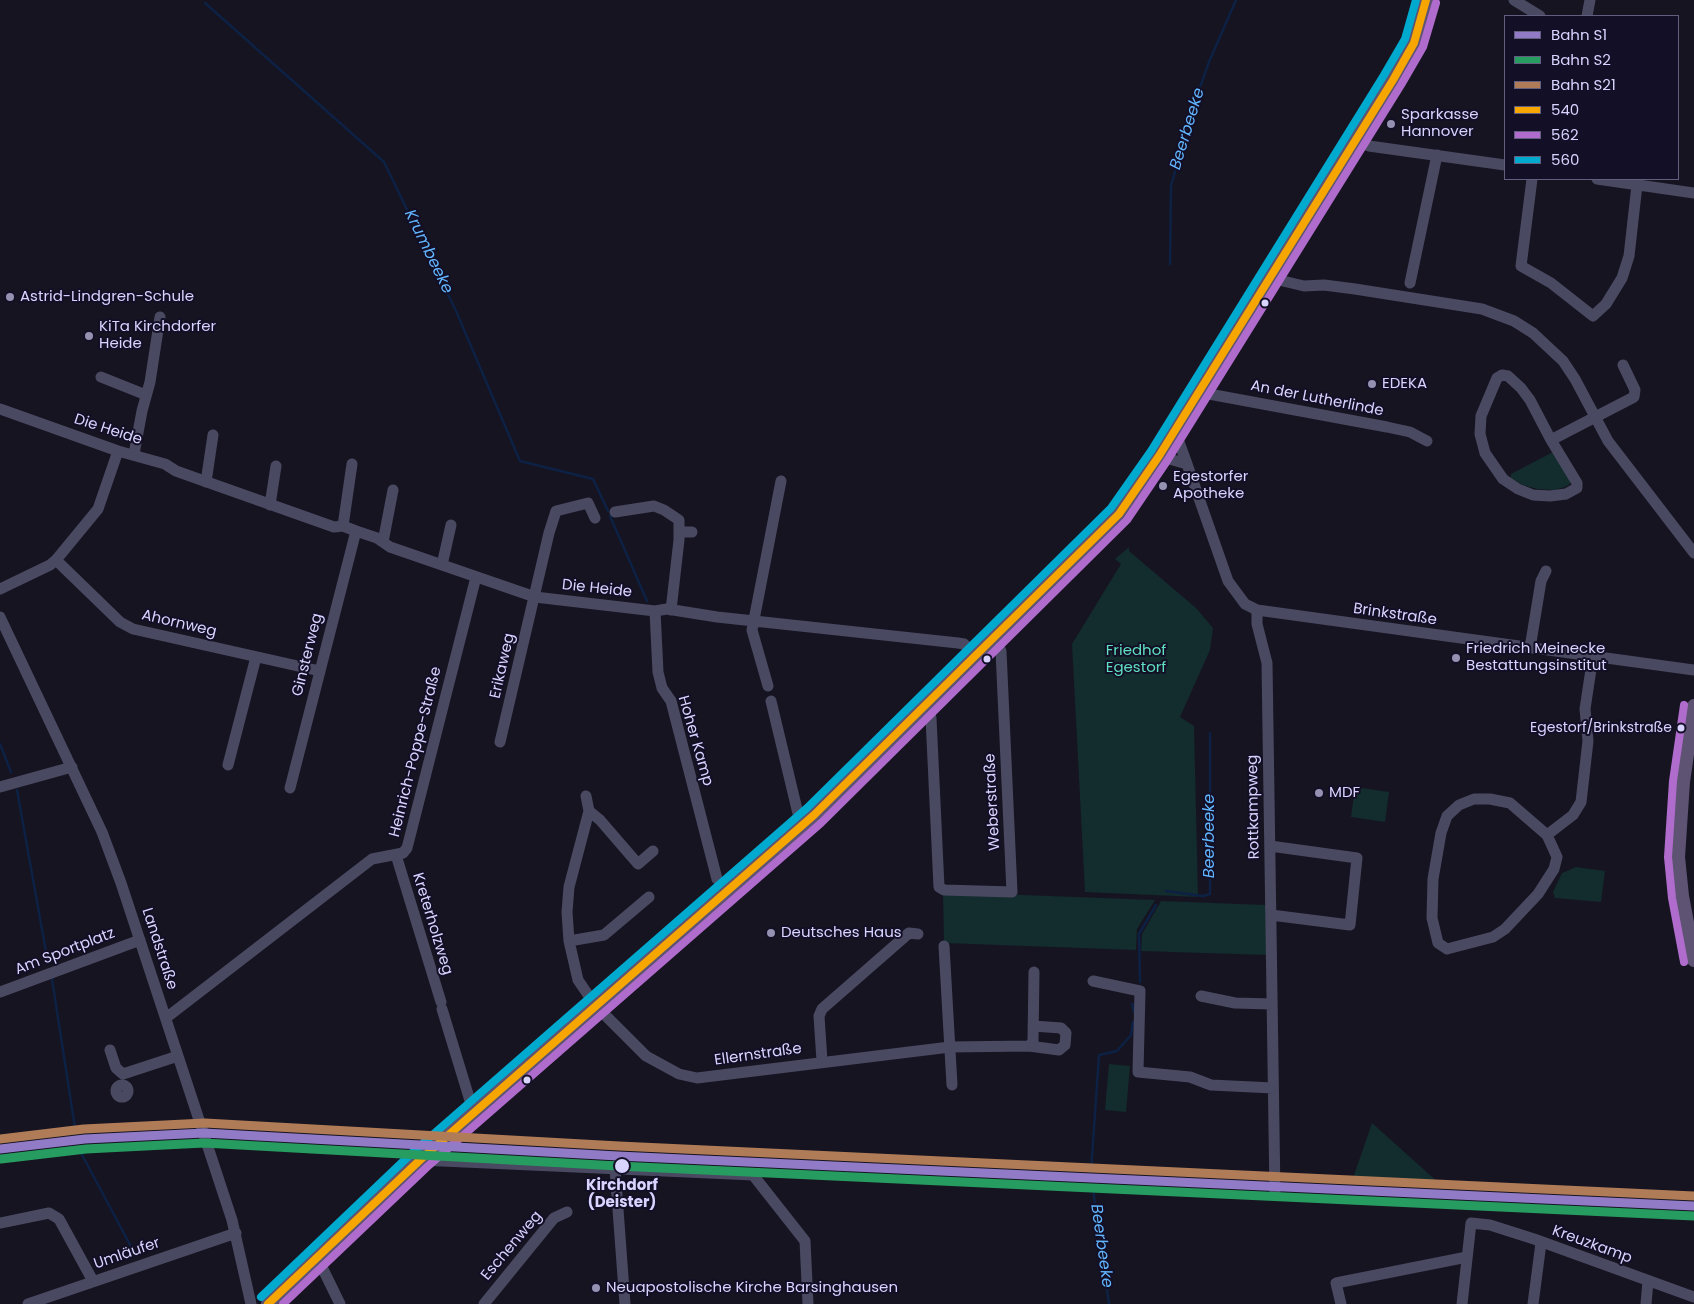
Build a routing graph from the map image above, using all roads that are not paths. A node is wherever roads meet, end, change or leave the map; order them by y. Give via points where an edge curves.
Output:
1 (1426, 0) edge
2 (1514, 0) edge
3 (1590, 0) edge
4 (1538, 15) edge
5 (1587, 15) edge
6 (1356, 140) junction
7 (1437, 156) junction
8 (1504, 165) edge
9 (1532, 180) edge
10 (1603, 180) edge
11 (1637, 185) junction
12 (1694, 193) edge
13 (1272, 275) junction
14 (1410, 283) dead end
15 (160, 317) dead end
16 (1623, 365) dead end
17 (102, 377) dead end
18 (1201, 390) junction
19 (146, 395) junction
20 (0, 409) edge
21 (1594, 416) junction
22 (1175, 431) junction
23 (213, 435) dead end
24 (1551, 440) junction
25 (1427, 441) dead end
26 (118, 451) junction
27 (134, 454) junction
28 (1159, 456) junction
29 (352, 464) dead end
30 (1187, 464) junction
31 (276, 466) dead end
32 (781, 481) dead end
33 (206, 482) junction
34 (393, 490) dead end
35 (270, 504) junction
36 (615, 512) dead end
37 (595, 518) dead end
38 (451, 525) dead end
39 (343, 526) junction
40 (356, 531) junction
41 (680, 532) junction
42 (692, 532) dead end
43 (383, 542) junction
44 (1694, 553) edge
45 (56, 560) junction
46 (442, 565) junction
47 (1546, 571) dead end
48 (476, 577) junction
49 (0, 589) edge
50 (535, 597) junction
51 (655, 610) junction
52 (671, 610) junction
53 (1257, 610) junction
54 (0, 617) edge
55 (753, 620) junction
56 (994, 638) junction
57 (1530, 648) junction
58 (976, 656) junction
59 (1593, 656) junction
60 (256, 657) junction
61 (1694, 670) edge
62 (320, 671) junction
63 (768, 686) dead end
64 (771, 701) dead end
65 (926, 705) junction
66 (1694, 706) edge
67 (500, 742) dead end
68 (228, 765) dead end
69 (72, 766) junction
70 (0, 786) edge
71 (290, 788) dead end
72 (586, 796) dead end
73 (589, 811) junction
74 (801, 826) junction
75 (1547, 835) junction
76 (1270, 846) junction
77 (653, 851) dead end
78 (396, 855) junction
79 (717, 879) dead end
80 (650, 897) dead end
81 (1271, 915) junction
82 (918, 934) dead end
83 (140, 940) junction
84 (569, 941) junction
85 (944, 946) dead end
86 (1694, 960) edge
87 (1034, 972) dead end
88 (1094, 981) dead end
89 (0, 992) edge
90 (1200, 996) dead end
91 (1272, 1004) junction
92 (595, 1005) junction
93 (166, 1018) junction
94 (1033, 1026) junction
95 (1029, 1046) junction
96 (950, 1047) junction
97 (110, 1050) dead end
98 (178, 1056) junction
99 (822, 1061) junction
100 (952, 1085) dead end
101 (1273, 1088) junction
102 (476, 1111) junction
103 (420, 1160) junction
104 (615, 1169) junction
105 (1275, 1194) dead end
106 (567, 1212) dead end
107 (0, 1223) edge
108 (236, 1233) junction
109 (1541, 1244) junction
110 (317, 1257) junction
111 (1467, 1257) junction
112 (1648, 1281) junction
113 (92, 1282) junction
114 (1694, 1297) edge
115 (28, 1304) edge
116 (251, 1304) edge
117 (268, 1304) edge
118 (340, 1304) edge
119 (484, 1304) edge
120 (625, 1304) edge
121 (808, 1304) edge
122 (1341, 1304) edge
123 (1462, 1304) edge
124 (1534, 1304) edge
125 (1646, 1304) edge

1 - 6 main road via 1414,43
2 - 4 street
3 - 5 street
6 - 7 street via 1370,146
6 - 13 main road
7 - 8 street
7 - 14 street
9 - 11 street via 1521,266 1551,283 1593,316 1606,304 1622,278 1629,256
10 - 11 street
11 - 12 street
13 - 18 main road
13 - 21 street via 1304,286 1355,289 1499,314 1533,333 1559,356
15 - 19 street
16 - 21 street via 1635,390 1634,397
17 - 19 street
18 - 22 main road
18 - 25 street, An der Lutherlinde via 1410,432
19 - 27 street
20 - 26 street, Die Heide
21 - 24 street
21 - 44 street via 1630,472
22 - 28 main road
22 - 30 street
23 - 33 street
24 - 24 street via 1577,488 1566,494 1533,495 1503,479 1485,453 1480,434 1481,416 1497,378 1508,376 1522,388
26 - 27 street, Die Heide
26 - 45 street via 98,509
27 - 33 street, Die Heide
28 - 30 street
28 - 56 main road via 1119,514
29 - 39 street
30 - 53 street via 1228,581 1245,604
31 - 35 street
32 - 55 street
33 - 35 street, Die Heide
34 - 43 street
35 - 39 street, Die Heide via 334,527
36 - 41 street via 654,506 679,520
37 - 50 street, Erikaweg via 588,503 556,511
38 - 46 street
39 - 40 street, Die Heide
40 - 43 street, Die Heide
40 - 62 street, Ginsterweg
41 - 42 street
41 - 52 street
43 - 46 street, Die Heide
45 - 49 street
45 - 60 street, Ahornweg via 120,622 132,629
46 - 48 street, Die Heide
47 - 57 street via 1541,582
48 - 50 street, Die Heide
48 - 78 street, Heinrich-Poppe-Straße via 407,848
50 - 51 street, Die Heide
50 - 67 street, Erikaweg
51 - 52 street, Die Heide
51 - 79 street, Hoher Kamp via 658,672 662,688 671,700
52 - 55 street, Die Heide
53 - 57 street, Brinkstraße
53 - 76 street, Rottkampweg via 1257,624 1267,663
54 - 69 street, Landstraße
55 - 58 street, Die Heide via 958,643 964,644
55 - 63 street via 752,630
56 - 58 main road
56 - 65 street, Weberstraße via 1001,651 1012,892 944,890 939,887 931,718
57 - 59 street, Brinkstraße
58 - 65 main road
59 - 61 street, Brinkstraße
59 - 75 street via 1585,709 1588,741 1581,802 1573,815
60 - 62 street, Ahornweg
60 - 68 street
62 - 71 street, Ginsterweg
64 - 74 street
65 - 74 main road
66 - 86 main road via 1683,782 1678,857
69 - 70 street
69 - 83 street, Landstraße via 102,832
72 - 73 street
73 - 77 street via 638,864
73 - 84 street, Ellernstraße via 569,887
74 - 92 main road
75 - 75 street via 1557,857 1554,869 1538,894 1505,929 1493,937 1447,949 1438,942 1432,918 1433,879 1447,816 1459,805 1474,799 1490,799 1510,803
76 - 81 street, Rottkampweg
76 - 81 street via 1357,858 1350,926
78 - 93 street, Heinrich-Poppe-Straße via 372,859
78 - 102 street, Kreterholzweg via 471,1104
80 - 84 street via 604,936
81 - 91 street, Rottkampweg
82 - 99 street via 909,933 822,1009 819,1016
83 - 89 street, Am Sportplatz
83 - 93 street, Landstraße
84 - 92 street, Ellernstraße via 578,980
85 - 96 street
87 - 94 street
88 - 101 street via 1140,991 1138,1072 1190,1077 1211,1085
90 - 91 street via 1235,1003
91 - 101 street, Rottkampweg
92 - 99 street, Ellernstraße via 646,1056 679,1074 696,1078
92 - 102 main road
93 - 98 street, Landstraße
94 - 95 street via 1033,1042
94 - 95 street, Ellernstraße via 1061,1028 1066,1033 1065,1046 1060,1050
95 - 96 street, Ellernstraße
96 - 99 street, Ellernstraße
96 - 100 street
97 - 98 street via 123,1079
98 - 108 street, Landstraße
101 - 105 street, Rottkampweg
102 - 103 main road
103 - 104 street
103 - 110 main road
104 - 120 street
104 - 121 street via 753,1176 805,1241
106 - 119 street, Eschenweg via 554,1218
107 - 113 street via 49,1213 59,1219
108 - 113 street, Umläufer
108 - 116 street, Landstraße
109 - 111 street, Kreuzkamp via 1490,1225 1471,1223
109 - 112 street, Kreuzkamp
109 - 124 street
110 - 117 main road
110 - 118 street
111 - 122 street via 1336,1283
111 - 123 street
112 - 114 street, Kreuzkamp
112 - 125 street
113 - 115 street, Umläufer

